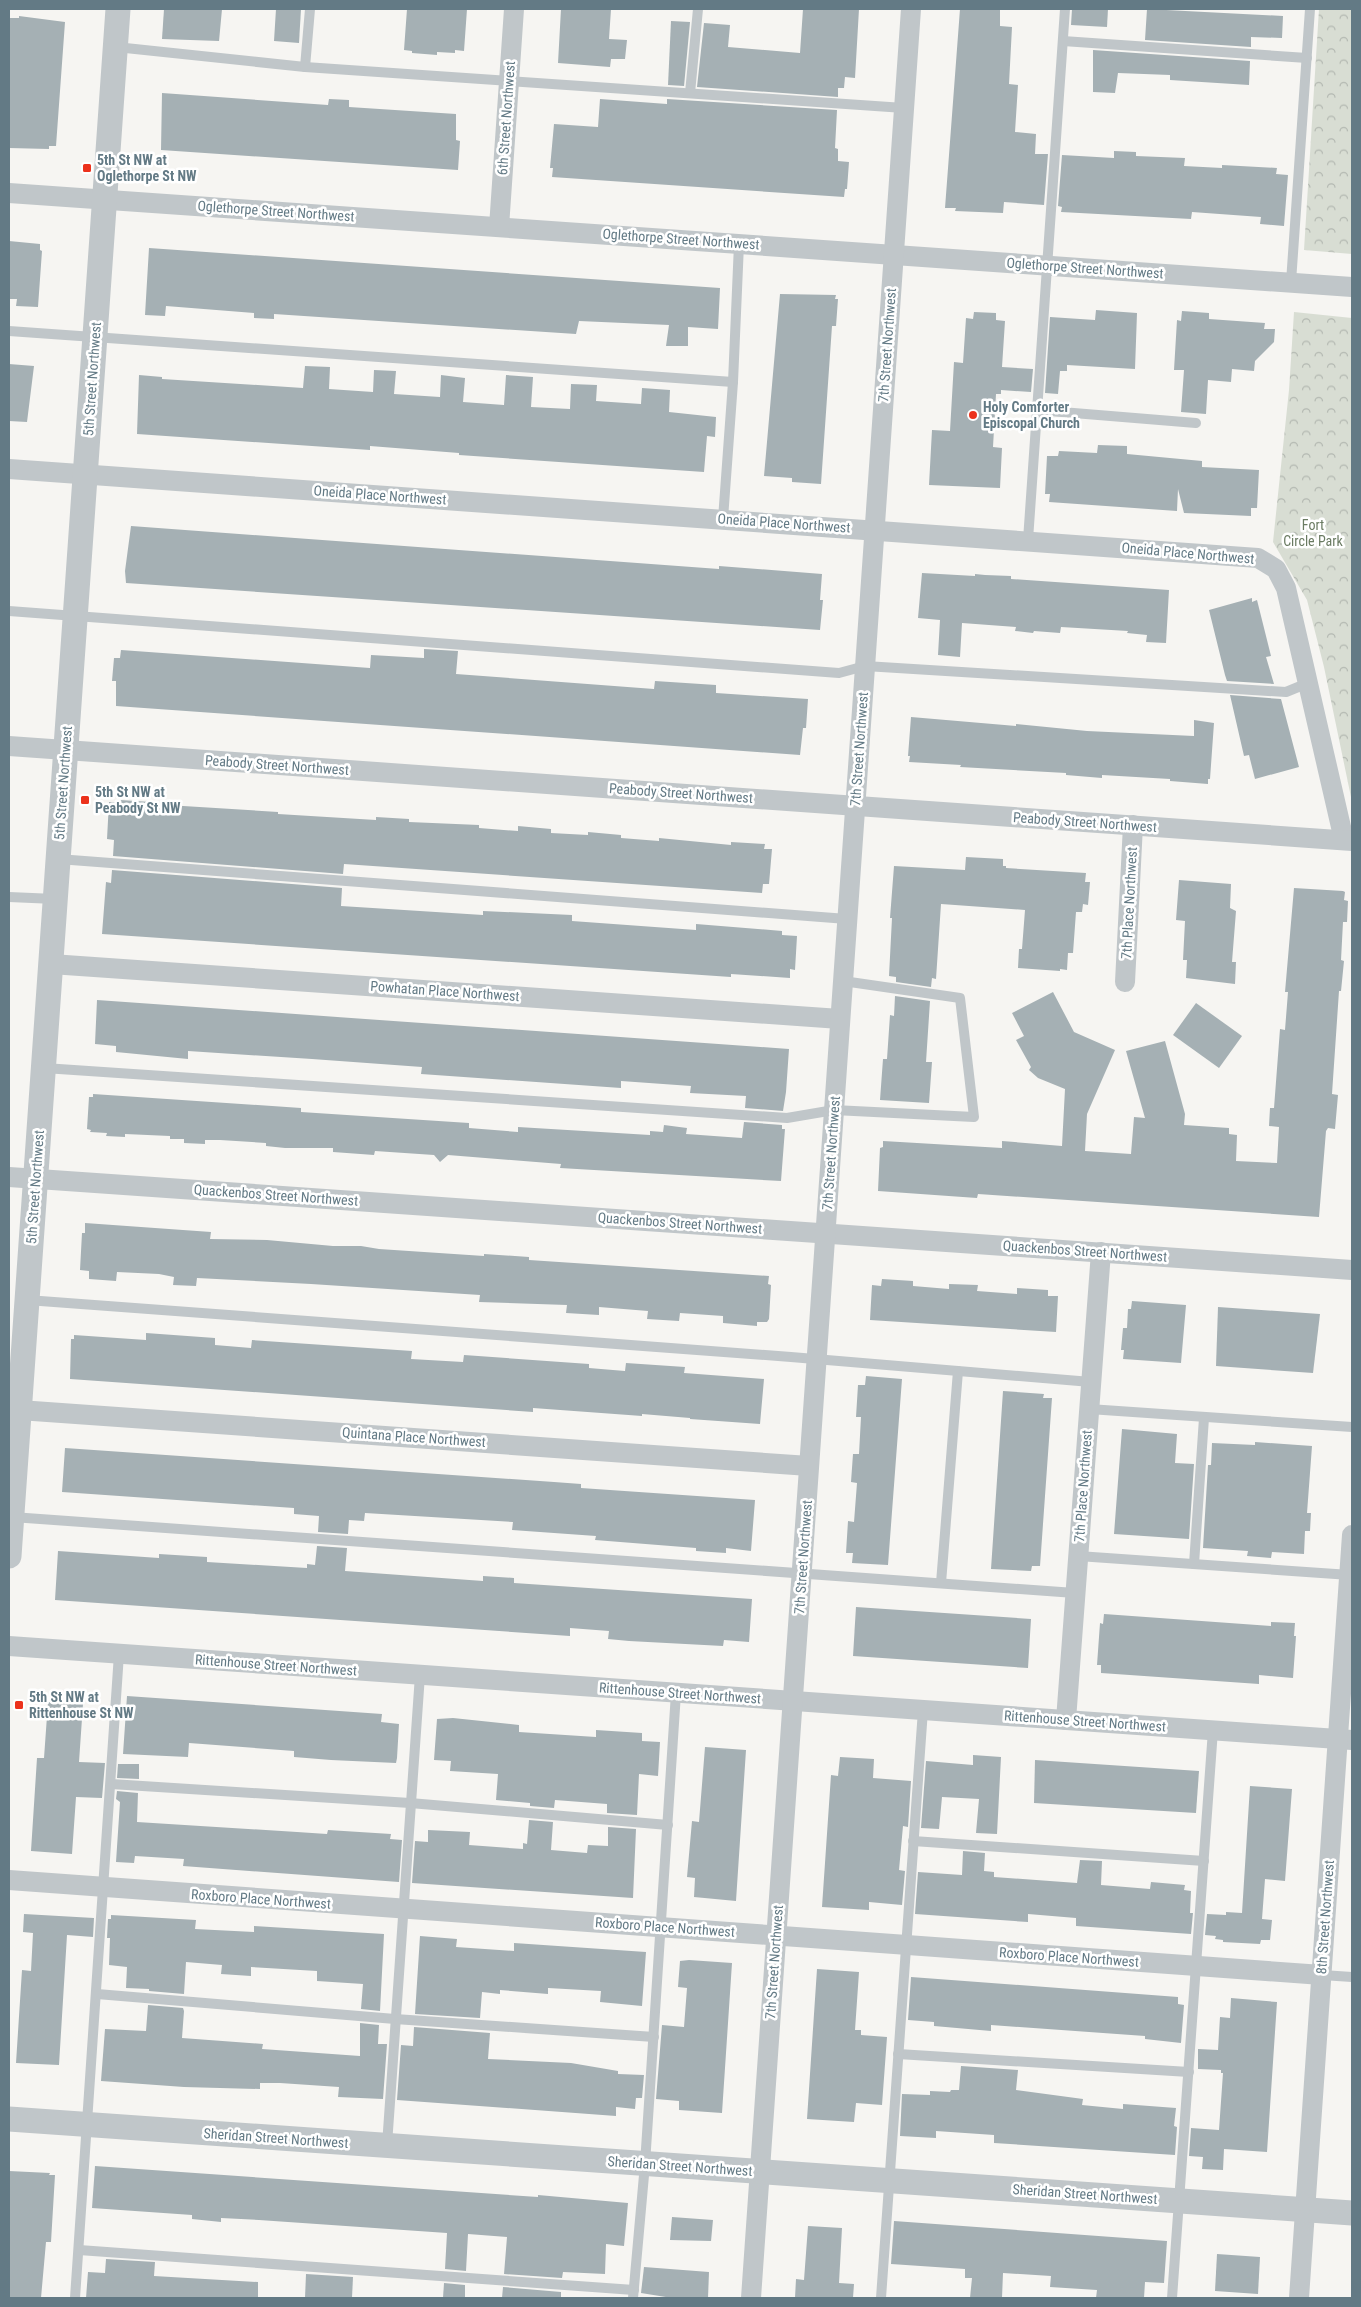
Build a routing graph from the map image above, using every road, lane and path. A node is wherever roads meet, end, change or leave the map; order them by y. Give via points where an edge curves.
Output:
1 (118, 9) edge
2 (310, 9) edge
3 (514, 9) edge
4 (698, 9) edge
5 (911, 9) edge
6 (1065, 9) edge
7 (1310, 9) edge
8 (1063, 41) junction
9 (116, 47) junction
10 (1307, 58) junction
11 (305, 67) junction
12 (509, 80) junction
13 (690, 93) junction
14 (904, 108) junction
15 (9, 193) edge
16 (105, 200) junction
17 (499, 227) junction
18 (739, 244) junction
19 (894, 254) junction
20 (1047, 265) junction
21 (1291, 282) junction
22 (1352, 287) edge
23 (9, 331) edge
24 (95, 337) junction
25 (733, 382) junction
26 (1037, 410) junction
27 (1196, 423) dead end
28 (9, 469) edge
29 (85, 474) junction
30 (723, 519) junction
31 (874, 530) junction
32 (1028, 540) junction
33 (9, 610) edge
34 (76, 616) junction
35 (865, 666) junction
36 (1308, 683) junction
37 (9, 746) edge
38 (66, 750) junction
39 (855, 805) junction
40 (1133, 825) junction
41 (1348, 840) edge
42 (58, 859) junction
43 (9, 897) edge
44 (55, 899) junction
45 (847, 919) junction
46 (51, 964) junction
47 (843, 981) junction
48 (1125, 982) dead end
49 (840, 1019) junction
50 (44, 1068) junction
51 (834, 1110) junction
52 (9, 1177) edge
53 (36, 1178) junction
54 (826, 1233) junction
55 (1101, 1252) junction
56 (1352, 1270) edge
57 (27, 1300) junction
58 (816, 1359) junction
59 (958, 1371) junction
60 (1091, 1382) junction
61 (19, 1410) junction
62 (1089, 1410) junction
63 (1204, 1418) junction
64 (1352, 1428) edge
65 (809, 1466) junction
66 (12, 1517) junction
67 (1352, 1535) edge
68 (9, 1556) edge
69 (1078, 1556) junction
70 (1194, 1564) junction
71 (802, 1573) junction
72 (1350, 1575) junction
73 (941, 1583) junction
74 (1075, 1593) junction
75 (1350, 1604) edge
76 (9, 1646) edge
77 (119, 1654) junction
78 (420, 1675) junction
79 (676, 1693) junction
80 (792, 1701) junction
81 (922, 1710) junction
82 (1066, 1720) junction
83 (1213, 1730) junction
84 (1345, 1740) edge
85 (111, 1784) junction
86 (410, 1803) junction
87 (668, 1825) junction
88 (913, 1842) junction
89 (1204, 1861) junction
90 (9, 1880) edge
91 (104, 1887) junction
92 (402, 1909) junction
93 (662, 1927) junction
94 (776, 1935) junction
95 (906, 1945) junction
96 (1196, 1966) junction
97 (1322, 1975) junction
98 (1352, 1977) edge
99 (97, 1994) junction
100 (395, 2019) junction
101 (654, 2037) junction
102 (898, 2054) junction
103 (1189, 2072) junction
104 (9, 2119) edge
105 (88, 2125) junction
106 (387, 2146) junction
107 (645, 2164) junction
108 (760, 2172) junction
109 (890, 2181) junction
110 (1179, 2201) junction
111 (1305, 2210) junction
112 (1352, 2213) edge
113 (79, 2250) junction
114 (634, 2294) edge
115 (75, 2298) edge
116 (751, 2298) edge
117 (881, 2298) edge
118 (1172, 2298) edge
119 (1299, 2298) edge

1 - 9 street, 5th Street Northwest
2 - 11 lane
3 - 12 street, 6th Street Northwest
4 - 13 lane
5 - 14 street, 7th Street Northwest
6 - 8 lane
7 - 10 lane
8 - 10 lane
8 - 20 lane
9 - 11 lane
9 - 16 street, 5th Street Northwest
10 - 21 lane
11 - 12 lane
12 - 13 lane
12 - 17 street, 6th Street Northwest
13 - 14 lane
14 - 19 street, 7th Street Northwest
15 - 16 street, Oglethorpe Street Northwest
16 - 17 street, Oglethorpe Street Northwest
16 - 24 street, 5th Street Northwest
17 - 18 street, Oglethorpe Street Northwest
18 - 19 street, Oglethorpe Street Northwest
18 - 25 lane
19 - 20 street, Oglethorpe Street Northwest
19 - 31 street, 7th Street Northwest
20 - 21 street, Oglethorpe Street Northwest
20 - 26 lane
21 - 22 street, Oglethorpe Street Northwest
23 - 24 lane
24 - 25 lane
24 - 29 street, 5th Street Northwest
25 - 30 lane
26 - 27 lane
26 - 32 lane
28 - 29 street, Oneida Place Northwest
29 - 30 street, Oneida Place Northwest
29 - 34 street, 5th Street Northwest
30 - 31 street, Oneida Place Northwest
31 - 32 street, Oneida Place Northwest
31 - 35 street, 7th Street Northwest
32 - 36 street, Oneida Place Northwest via 1248,556 1268,562 1282,577 1286,588
33 - 34 lane
34 - 35 lane via 839,673
34 - 38 street, 5th Street Northwest
35 - 36 lane via 1286,692
35 - 39 street, 7th Street Northwest
36 - 41 street, Oneida Place Northwest
37 - 38 street, Peabody Street Northwest
38 - 39 street, Peabody Street Northwest
38 - 42 street, 5th Street Northwest
39 - 40 street, Peabody Street Northwest
39 - 45 street, 7th Street Northwest
40 - 41 street, Peabody Street Northwest
40 - 48 street, 7th Place Northwest
42 - 44 street, 5th Street Northwest
42 - 45 lane
43 - 44 lane
44 - 46 street, 5th Street Northwest
45 - 47 street, 7th Street Northwest
46 - 49 street, Powhatan Place Northwest
46 - 50 street, 5th Street Northwest
47 - 49 street, 7th Street Northwest
47 - 51 lane via 960,998 974,1117
49 - 51 street, 7th Street Northwest
50 - 51 lane via 786,1118
50 - 53 street, 5th Street Northwest
51 - 54 street, 7th Street Northwest
52 - 53 street, Quackenbos Street Northwest
53 - 54 street, Quackenbos Street Northwest
53 - 57 street, 5th Street Northwest
54 - 55 street, Quackenbos Street Northwest
54 - 58 street, 7th Street Northwest
55 - 56 street, Quackenbos Street Northwest
55 - 60 street, 7th Place Northwest
57 - 58 lane
57 - 61 street, 5th Street Northwest
58 - 59 lane
58 - 65 street, 7th Street Northwest
59 - 60 lane
59 - 73 lane
60 - 62 street, 7th Place Northwest
61 - 65 street, Quintana Place Northwest
61 - 66 street, 5th Street Northwest
62 - 63 lane
62 - 69 street, 7th Place Northwest
63 - 64 lane
63 - 70 lane
65 - 71 street, 7th Street Northwest
66 - 68 street, 5th Street Northwest
66 - 71 lane
67 - 72 street, 8th Street Northwest
69 - 70 lane
69 - 74 street, 7th Place Northwest
70 - 72 lane
71 - 73 lane
71 - 80 street, 7th Street Northwest
72 - 75 street, 8th Street Northwest
73 - 74 lane
74 - 82 street, 7th Place Northwest
75 - 84 street, 8th Street Northwest
76 - 77 street, Rittenhouse Street Northwest
77 - 78 street, Rittenhouse Street Northwest
77 - 85 lane
78 - 79 street, Rittenhouse Street Northwest
78 - 86 lane
79 - 80 street, Rittenhouse Street Northwest
79 - 87 lane
80 - 81 street, Rittenhouse Street Northwest
80 - 94 street, 7th Street Northwest
81 - 82 street, Rittenhouse Street Northwest
81 - 88 lane
82 - 83 street, Rittenhouse Street Northwest
83 - 84 street, Rittenhouse Street Northwest
83 - 89 lane
84 - 97 street, 8th Street Northwest
85 - 86 lane
85 - 91 lane
86 - 87 lane
86 - 92 lane
87 - 93 lane
88 - 89 lane
88 - 95 lane
89 - 96 lane
90 - 91 street, Roxboro Place Northwest
91 - 92 street, Roxboro Place Northwest
91 - 99 lane
92 - 93 street, Roxboro Place Northwest
92 - 100 lane
93 - 94 street, Roxboro Place Northwest
93 - 101 lane
94 - 95 street, Roxboro Place Northwest
94 - 108 street, 7th Street Northwest
95 - 96 street, Roxboro Place Northwest
95 - 102 lane
96 - 97 street, Roxboro Place Northwest
96 - 103 lane
97 - 98 lane
97 - 111 street, 8th Street Northwest
99 - 100 lane
99 - 105 lane
100 - 101 lane
100 - 106 lane
101 - 107 lane
102 - 103 lane
102 - 109 lane
103 - 110 lane
104 - 105 street, Sheridan Street Northwest
105 - 106 street, Sheridan Street Northwest
105 - 113 lane
106 - 107 street, Sheridan Street Northwest
107 - 108 street, Sheridan Street Northwest
107 - 114 lane
108 - 109 street, Sheridan Street Northwest
108 - 116 street, 7th Street Northwest
109 - 110 street, Sheridan Street Northwest
109 - 117 lane
110 - 111 street, Sheridan Street Northwest
110 - 118 lane
111 - 112 street, Sheridan Street Northwest
111 - 119 street, 8th Street Northwest
113 - 114 lane
113 - 115 lane

